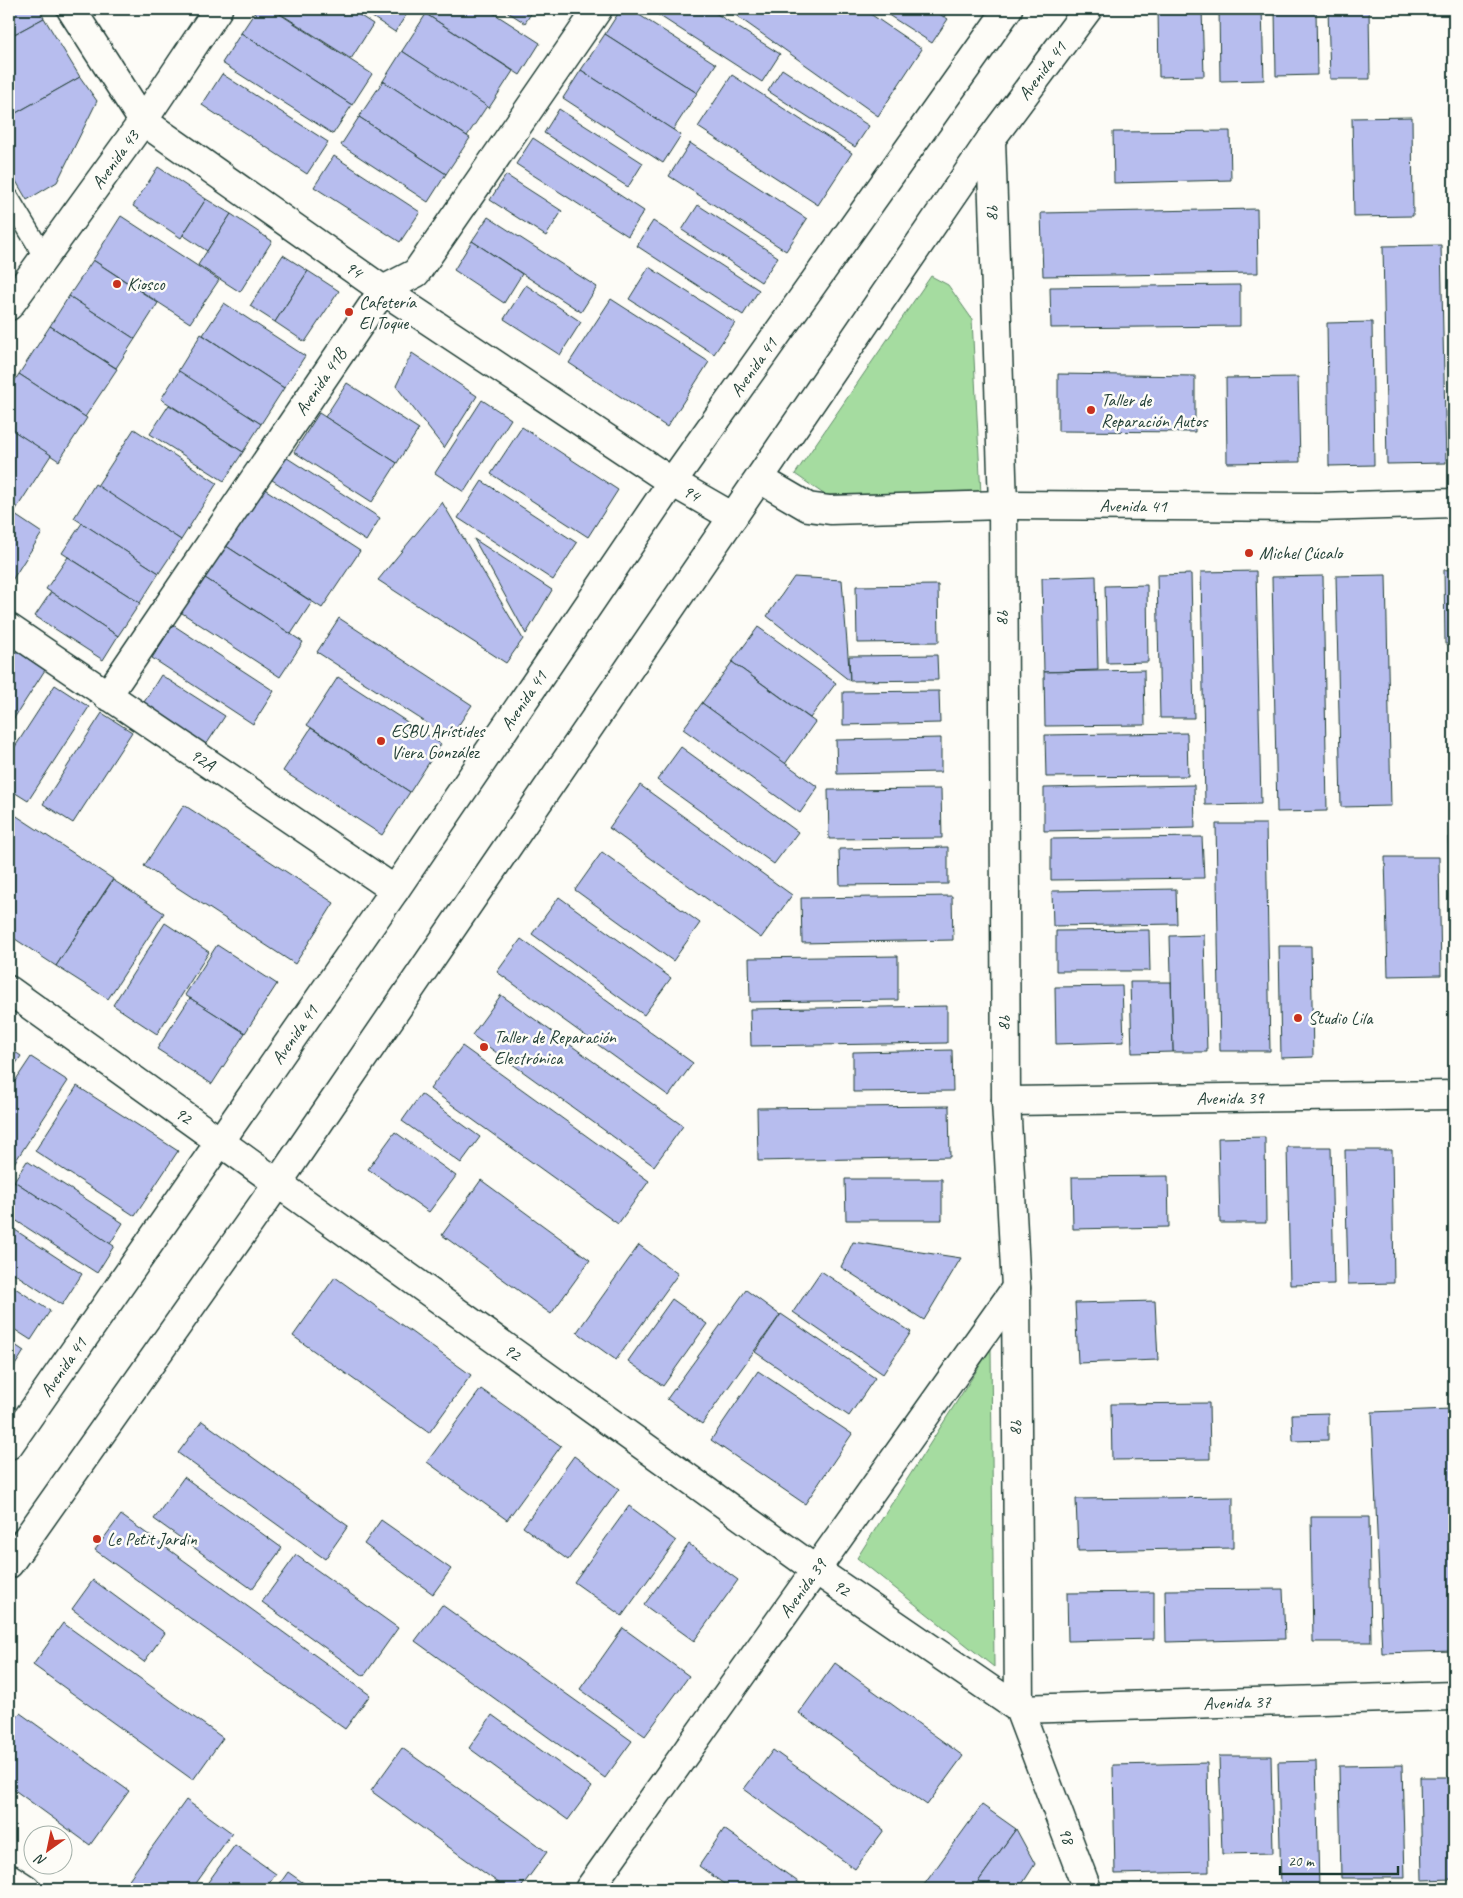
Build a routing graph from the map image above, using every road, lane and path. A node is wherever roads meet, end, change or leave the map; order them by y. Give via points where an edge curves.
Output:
1 (71, 9) edge
2 (218, 9) edge
3 (598, 9) edge
4 (1008, 9) edge
5 (1088, 9) edge
6 (143, 121) junction
7 (991, 139) junction
8 (9, 198) edge
9 (43, 259) junction
10 (383, 290) junction
11 (9, 306) edge
12 (760, 478) junction
13 (672, 482) junction
14 (1454, 503) edge
15 (1003, 505) junction
16 (733, 517) junction
17 (9, 628) edge
18 (107, 696) junction
19 (395, 890) junction
20 (9, 990) edge
21 (1454, 1095) edge
22 (1006, 1101) junction
23 (221, 1142) junction
24 (277, 1184) junction
25 (1016, 1288) junction
26 (12, 1432) edge
27 (9, 1564) edge
28 (816, 1570) junction
29 (1454, 1696) edge
30 (1019, 1709) junction
31 (9, 1878) edge
32 (26, 1889) edge
33 (589, 1889) edge
34 (1087, 1889) edge

1 - 6 street, 94
2 - 6 street, Avenida 43
3 - 10 street, Avenida 41B via 416,273
4 - 13 street, Avenida 41
5 - 7 street, Avenida 41
6 - 9 street, Avenida 43
6 - 10 street, 94
7 - 12 street, Avenida 41
7 - 15 street, 98
8 - 9 lane
9 - 11 street, Avenida 43
10 - 13 street, 94
10 - 18 street, Avenida 41B
12 - 15 street, Avenida 41 via 808,507 830,510
12 - 16 street, Avenida 41
13 - 16 street, 94
13 - 19 street, Avenida 41
14 - 15 street, Avenida 41 via 1319,507
15 - 22 street, 98
16 - 24 street, Avenida 41
17 - 18 street, 92A
18 - 19 street, 92A
19 - 23 street, Avenida 41
20 - 23 street, 92
21 - 22 street, Avenida 39
22 - 25 street, 98
23 - 24 street, 92
23 - 26 street, Avenida 41
24 - 27 street, Avenida 41
24 - 28 street, 92
25 - 28 street, Avenida 39
25 - 30 street, 98
28 - 30 street, 92
28 - 33 street, Avenida 39
29 - 30 street, Avenida 37
30 - 34 street, 98
31 - 32 street

